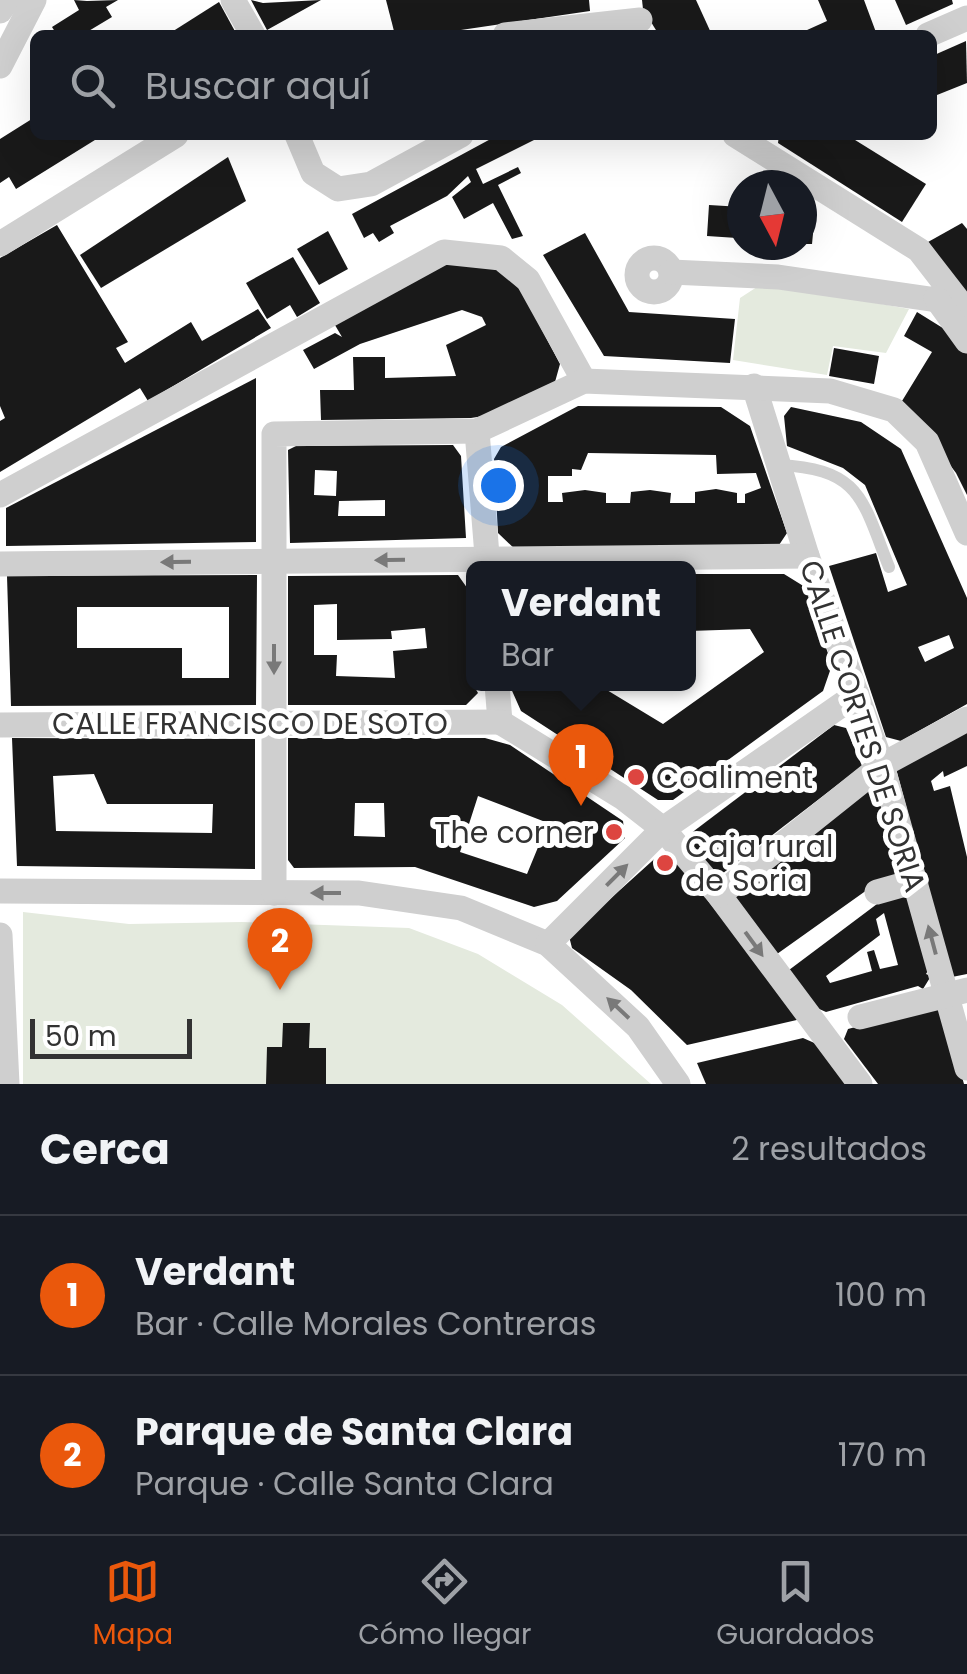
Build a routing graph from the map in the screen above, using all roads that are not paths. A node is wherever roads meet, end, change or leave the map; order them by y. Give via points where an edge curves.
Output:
1 (233, 0) edge
2 (962, 0) edge
3 (17, 6) edge
4 (967, 14) edge
5 (639, 18) edge
6 (250, 30) edge
7 (544, 30) edge
8 (937, 30) edge
9 (0, 44) edge
10 (0, 66) edge
11 (168, 140) edge
12 (299, 140) edge
13 (452, 140) edge
14 (744, 140) edge
15 (818, 186) junction
16 (0, 244) edge
17 (671, 272) dead end
18 (937, 300) junction
19 (967, 312) edge
20 (967, 341) edge
21 (584, 381) junction
22 (754, 386) junction
23 (477, 432) junction
24 (776, 465) junction
25 (0, 495) edge
26 (967, 533) edge
27 (806, 556) junction
28 (274, 561) junction
29 (487, 561) edge
30 (607, 561) edge
31 (0, 564) edge
32 (466, 564) edge
33 (889, 567) dead end
34 (498, 691) edge
35 (858, 694) junction
36 (967, 719) edge
37 (274, 722) junction
38 (500, 722) junction
39 (0, 725) edge
40 (882, 765) junction
41 (663, 828) junction
42 (916, 881) junction
43 (0, 892) edge
44 (877, 892) dead end
45 (274, 893) junction
46 (719, 894) junction
47 (0, 936) edge
48 (548, 944) junction
49 (957, 992) edge
50 (860, 1017) dead end
51 (967, 1068) edge
52 (7, 1084) edge
53 (678, 1084) edge
54 (860, 1084) edge

1 - 6 street
2 - 4 street
3 - 9 street
3 - 10 street
4 - 8 street
5 - 7 street
11 - 16 street
12 - 13 street via 313,173 338,189 372,184
14 - 15 street
15 - 18 street via 834,210 911,263
15 - 19 street via 919,250
17 - 18 street via 778,276
18 - 20 street
21 - 22 street
21 - 23 street
21 - 25 street via 528,280 500,258 444,252
22 - 24 street, CALLE CORTES DE SORIA
22 - 26 street via 830,391 894,410 928,442
23 - 28 street via 274,434
23 - 29 street
24 - 27 street, CALLE CORTES DE SORIA
24 - 33 lane via 817,467 858,491
27 - 30 street
27 - 35 street, CALLE CORTES DE SORIA
28 -> 31 street
32 -> 28 street
28 -> 37 street
34 - 38 street
35 - 40 street, CALLE CORTES DE SORIA
35 - 41 street
36 - 40 street
37 - 38 street, CALLE FRANCISCO DE SOTO
37 - 39 street, CALLE FRANCISCO DE SOTO
37 - 45 street
38 - 41 street
40 - 42 street, CALLE CORTES DE SORIA
40 - 46 street
41 - 46 street
48 -> 41 street
42 - 44 street
49 -> 42 street, CALLE CORTES DE SORIA
43 - 45 street
48 -> 45 street via 461,908 386,895
46 -> 54 street
47 - 52 street
53 -> 48 street via 638,1027
49 - 50 street
49 - 51 street, CALLE CORTES DE SORIA

